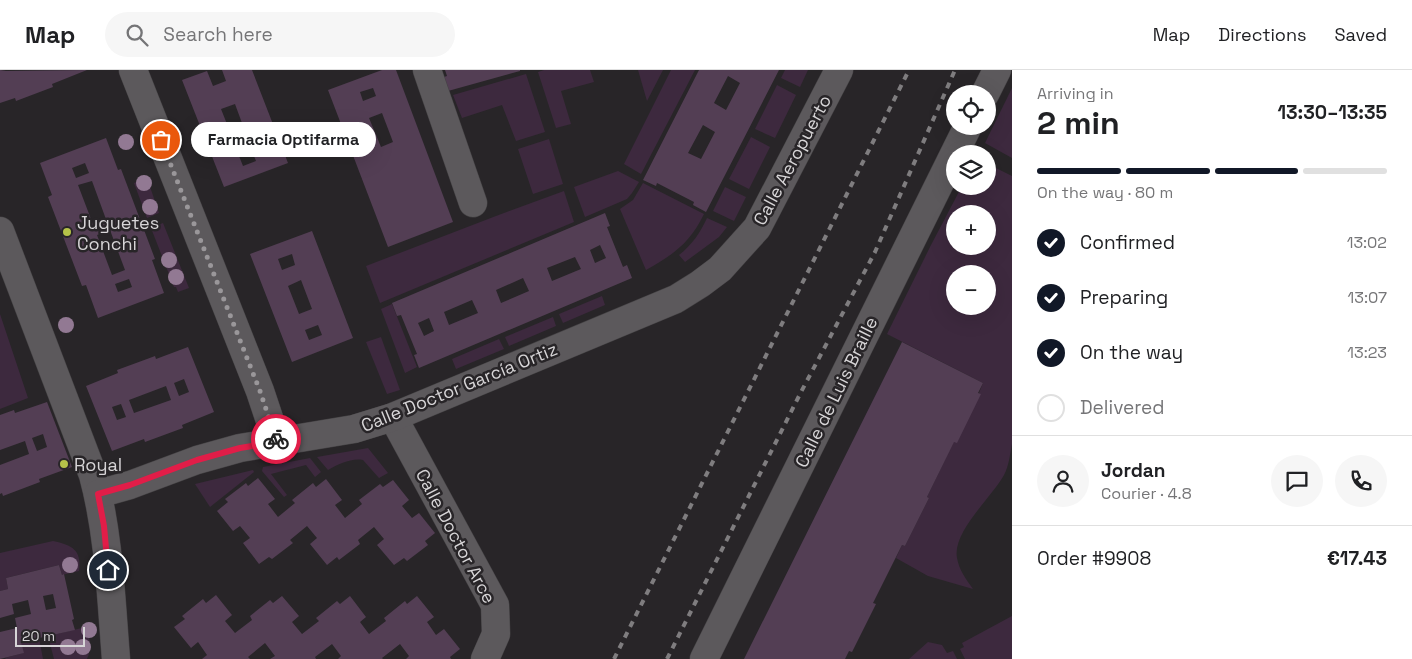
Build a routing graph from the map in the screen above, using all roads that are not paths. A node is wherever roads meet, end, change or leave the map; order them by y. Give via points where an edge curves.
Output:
1 (133, 70) edge
2 (427, 70) edge
3 (840, 70) edge
4 (997, 70) edge
5 (990, 85) edge
6 (964, 135) edge
7 (473, 203) dead end
8 (0, 231) edge
9 (720, 269) joint
10 (393, 417) junction
11 (277, 442) junction
12 (98, 494) junction
13 (116, 659) edge
14 (484, 659) edge
15 (704, 659) edge

1 - 11 street via 260,391
2 - 7 street
3 - 9 street, Calle Aeropuerto via 757,228
4 - 5 street
6 - 15 street, Calle de Luis Braille
8 - 12 street
9 - 10 street, Calle Doctor García Ortiz via 676,299
10 - 11 street, Calle Doctor García Ortiz via 354,429
10 - 14 street, Calle Doctor Arce via 495,604 496,634
11 - 12 street, Calle Doctor García Ortiz via 197,460
12 - 13 street

